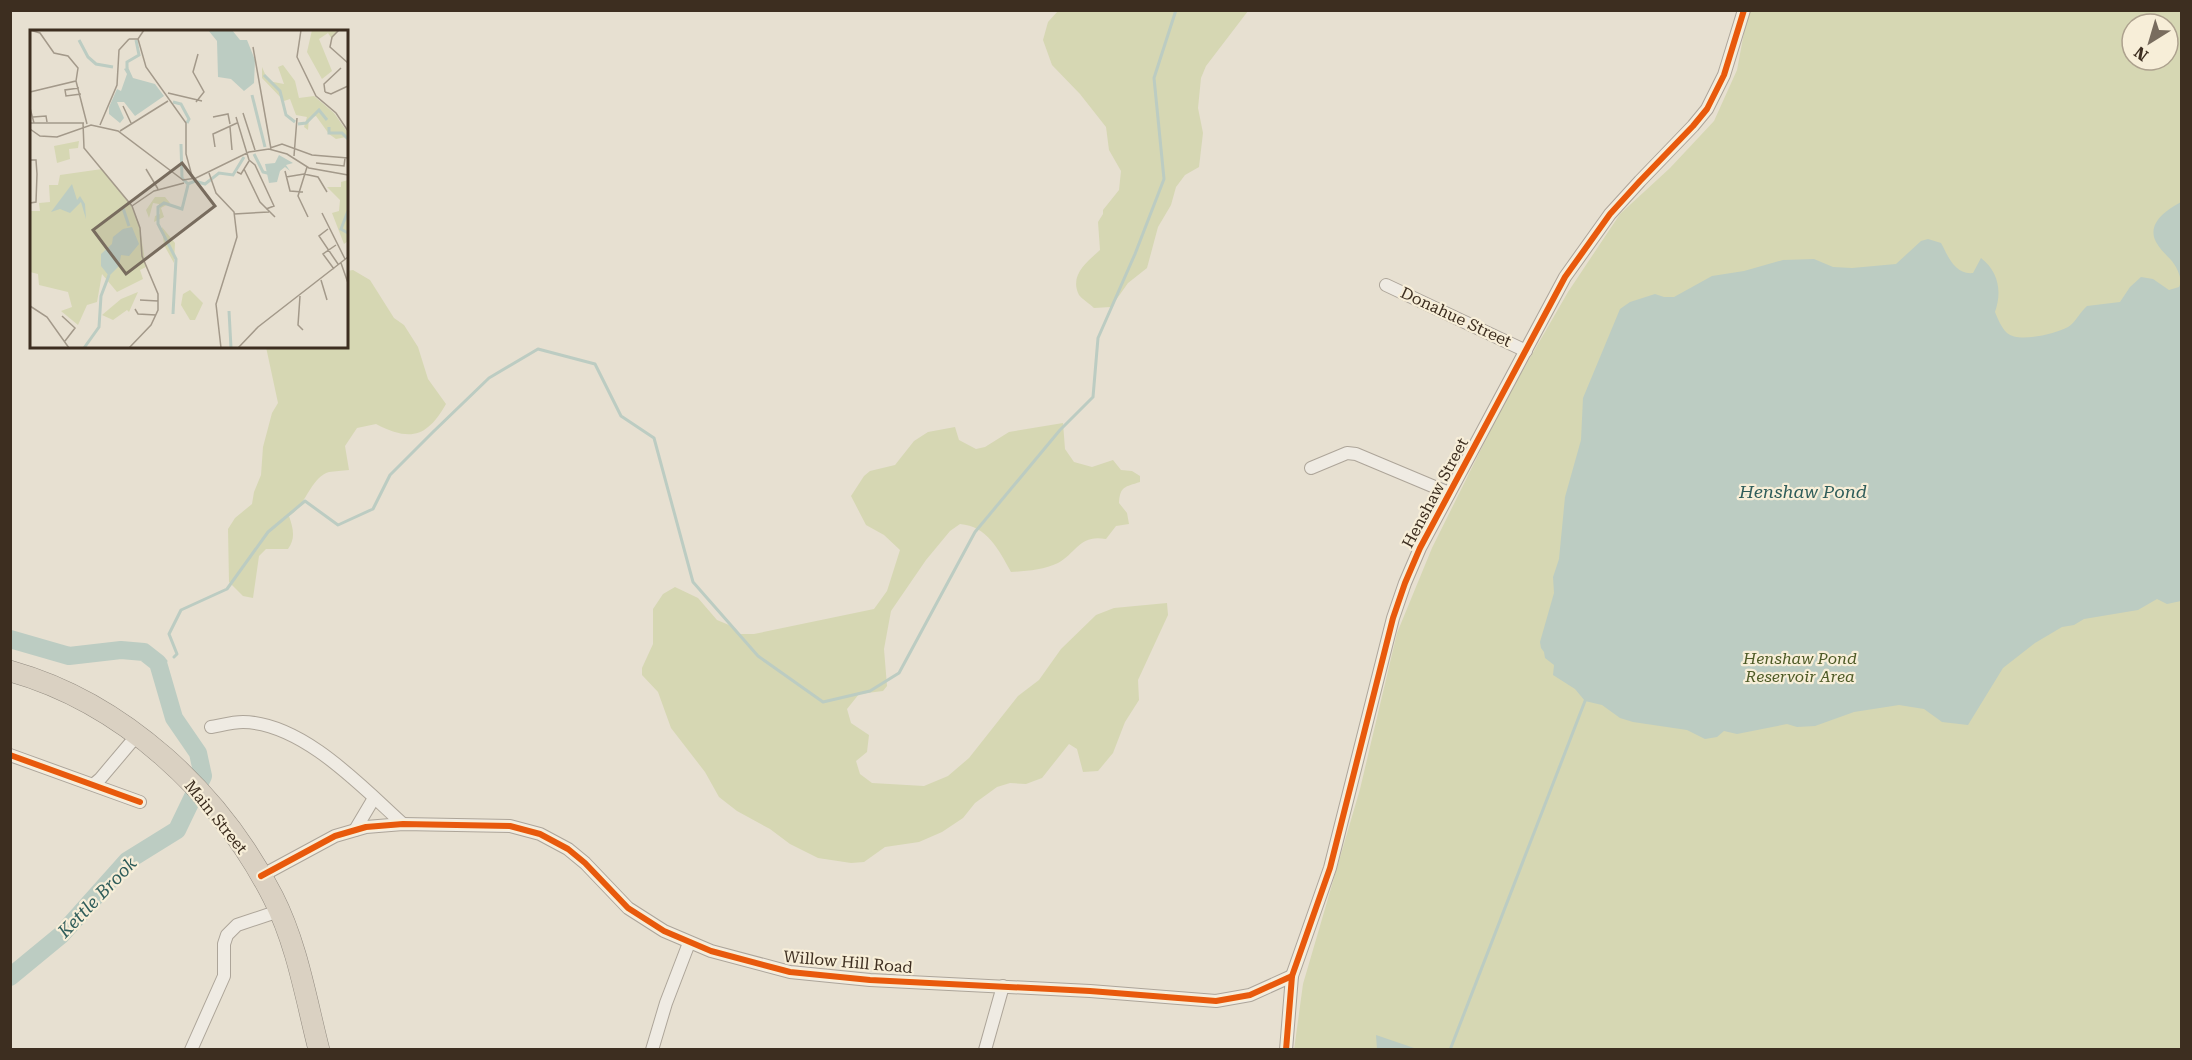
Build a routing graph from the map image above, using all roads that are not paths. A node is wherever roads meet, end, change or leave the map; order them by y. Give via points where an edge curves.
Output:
1 (1744, 10) edge
2 (1386, 285) dead end
3 (1526, 351) junction
4 (1311, 468) dead end
5 (1449, 493) junction
6 (10, 671) edge
7 (212, 727) dead end
8 (138, 734) junction
9 (10, 755) edge
10 (94, 784) junction
11 (374, 798) junction
12 (140, 802) dead end
13 (403, 824) junction
14 (355, 830) junction
15 (261, 876) junction
16 (279, 911) junction
17 (689, 943) junction
18 (1292, 976) junction
19 (1003, 986) junction
20 (191, 1050) edge
21 (319, 1050) edge
22 (651, 1050) edge
23 (986, 1050) edge
24 (1286, 1050) edge

1 - 3 street, Henshaw Street via 1724,75 1707,109 1587,243
2 - 3 street, Donahue Street
3 - 5 street, Henshaw Street
4 - 5 street via 1347,453 1356,454
5 - 18 street, Henshaw Street via 1420,548 1393,618 1330,868
6 - 8 highway, Main Street via 69,693
7 - 11 street via 244,722 288,735 326,756
8 - 10 street
8 - 15 highway, Main Street via 232,830
9 - 10 street
10 - 12 street
11 - 13 street
11 - 14 street
13 - 14 street, Willow Hill Road
13 - 17 street, Willow Hill Road via 500,825 540,834 576,855 639,916
14 - 15 street, Willow Hill Road via 335,836
15 - 16 highway, Main Street
16 - 20 street via 237,925 227,935 224,976
16 - 21 highway, Main Street via 292,944
17 - 19 street, Willow Hill Road via 802,974
17 - 22 street
18 - 19 street, Willow Hill Road via 1250,995 1216,1001
18 - 24 street, Henshaw Street
19 - 23 street

